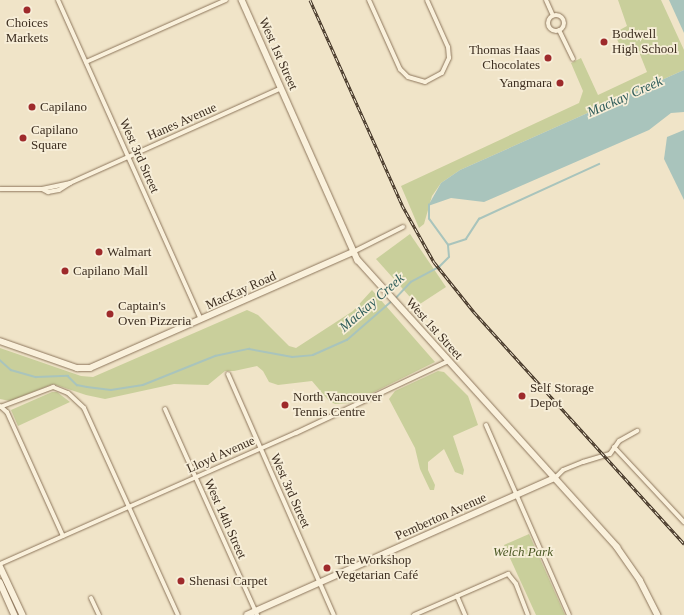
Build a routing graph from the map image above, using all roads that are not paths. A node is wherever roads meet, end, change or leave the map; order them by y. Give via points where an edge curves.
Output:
1 (58, 0) edge
2 (226, 0) edge
3 (242, 0) edge
4 (369, 0) edge
5 (427, 0) edge
6 (546, 0) edge
7 (553, 16) junction
8 (559, 30) junction
9 (573, 60) dead end
10 (86, 62) junction
11 (281, 88) junction
12 (129, 157) junction
13 (0, 189) edge
14 (403, 227) dead end
15 (353, 252) junction
16 (201, 320) junction
17 (0, 341) edge
18 (448, 361) junction
19 (228, 374) dead end
20 (0, 406) edge
21 (165, 409) dead end
22 (486, 425) dead end
23 (637, 431) dead end
24 (614, 447) junction
25 (260, 448) junction
26 (196, 478) junction
27 (555, 478) junction
28 (518, 495) junction
29 (130, 507) junction
30 (684, 522) edge
31 (63, 536) junction
32 (0, 565) edge
33 (0, 582) edge
34 (319, 583) junction
35 (457, 596) junction
36 (91, 598) dead end
37 (256, 613) edge
38 (15, 615) edge
39 (23, 615) edge
40 (99, 615) edge
41 (178, 615) edge
42 (247, 615) edge
43 (334, 615) edge
44 (414, 615) edge
45 (465, 615) edge
46 (528, 615) edge
47 (569, 615) edge
48 (658, 615) edge

1 - 10 street, West 3rd Street
2 - 10 street
3 - 11 street, West 1st Street
4 - 5 street via 400,69 408,77 425,82 442,73 449,58 448,47
6 - 7 street
7 - 8 street via 563,20
7 - 8 street via 548,20 548,25 553,30
8 - 9 street
10 - 12 street, West 3rd Street
11 - 12 street, Hanes Avenue
11 - 15 street, West 1st Street
12 - 13 street, Hanes Avenue via 59,190 48,192
12 - 16 street, West 3rd Street
14 - 15 street, MacKay Road
15 - 16 street, MacKay Road
15 - 18 street, West 1st Street
16 - 17 street, MacKay Road via 84,369
18 - 25 street, Lloyd Avenue
18 - 27 street, West 1st Street
19 - 25 street, West 3rd Street
20 - 29 street via 50,387 58,387 84,408
20 - 31 street via 6,412
21 - 26 street, West 14th Street
22 - 28 street
23 - 24 street, Pemberton Avenue via 626,436
24 - 27 street, Pemberton Avenue via 610,454 576,464 563,470
24 - 30 street
25 - 26 street, Lloyd Avenue
25 - 34 street, West 3rd Street
26 - 29 street, Lloyd Avenue
26 - 37 street, West 14th Street
27 - 28 street, Pemberton Avenue
27 - 48 street, West 1st Street via 628,561
28 - 34 street, Pemberton Avenue
28 - 47 street
29 - 31 street, Lloyd Avenue
29 - 41 street
31 - 32 street, Lloyd Avenue
32 - 39 street
33 - 38 street
34 - 37 street, Pemberton Avenue
34 - 43 street, West 3rd Street
35 - 44 street
35 - 45 street
35 - 46 street via 508,574 516,584
36 - 40 street
37 - 42 street, Pemberton Avenue

